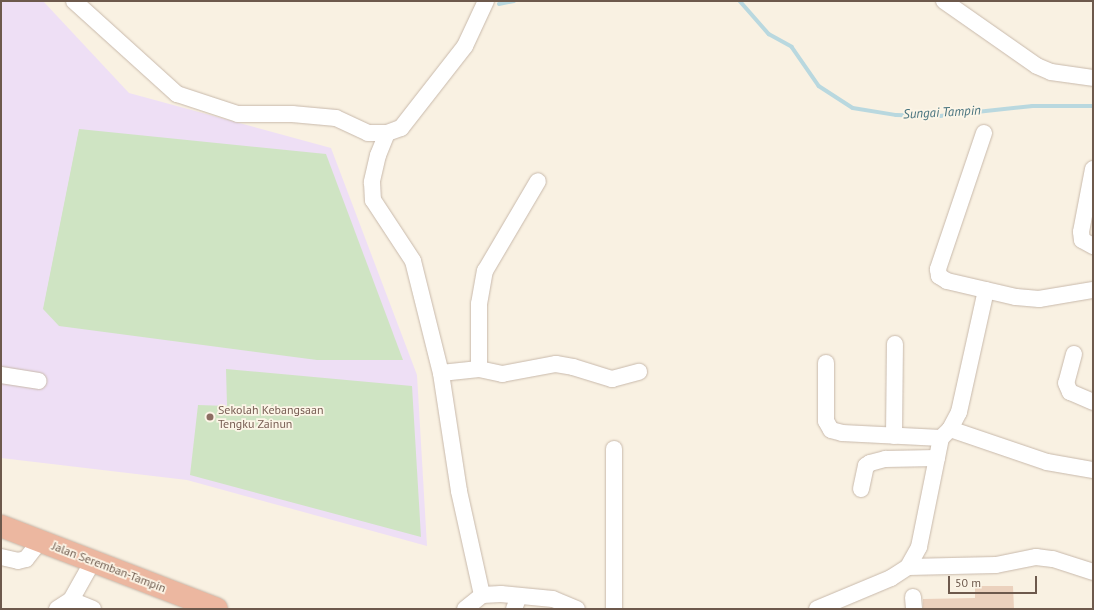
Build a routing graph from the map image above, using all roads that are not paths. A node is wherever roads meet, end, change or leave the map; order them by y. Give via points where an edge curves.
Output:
1 (74, 1) edge
2 (486, 1) edge
3 (944, 1) edge
4 (1093, 78) edge
5 (387, 133) junction
6 (984, 133) dead end
7 (1093, 169) edge
8 (538, 181) dead end
9 (1093, 246) edge
10 (986, 290) junction
11 (1093, 290) edge
12 (895, 344) dead end
13 (1074, 354) dead end
14 (826, 363) dead end
15 (479, 369) junction
16 (639, 372) dead end
17 (441, 373) junction
18 (1, 375) edge
19 (39, 381) dead end
20 (1093, 402) edge
21 (945, 433) junction
22 (894, 436) junction
23 (614, 449) dead end
24 (937, 458) junction
25 (1093, 470) edge
26 (861, 490) dead end
27 (1, 526) edge
28 (40, 541) junction
29 (1, 557) edge
30 (93, 560) junction
31 (908, 567) junction
32 (1093, 572) edge
33 (482, 595) junction
34 (71, 600) junction
35 (516, 602) edge
36 (193, 603) edge
37 (58, 609) edge
38 (93, 609) edge
39 (216, 609) edge
40 (465, 609) edge
41 (577, 609) edge
42 (614, 609) edge
43 (817, 609) edge

1 - 5 street via 177,94 238,114 292,114 336,118 368,133
2 - 5 street via 465,46 401,128
3 - 4 street via 1037,66 1051,72
5 - 17 street via 378,155 372,182 373,200 413,261
6 - 10 street via 938,268 939,276 947,281
7 - 9 street via 1081,232 1082,240
8 - 15 street via 485,272 479,304
10 - 11 street via 1039,299
10 - 21 street via 959,412
12 - 22 street
13 - 20 street via 1066,383 1070,392
14 - 22 street via 827,426 842,433
15 - 16 street via 502,374 565,365 612,379
15 - 17 street
17 - 33 street via 459,491
18 - 19 street
21 - 22 street
21 - 24 street
21 - 25 street via 1047,462
23 - 42 street
24 - 26 street via 885,459 870,463 866,466
24 - 31 street via 919,547
27 - 28 highway, Jalan Seremban-Tampin
28 - 29 street via 26,559 18,561
28 - 30 highway, Jalan Seremban-Tampin
30 - 34 street
30 - 36 highway, Jalan Seremban-Tampin
31 - 32 street via 996,566 1036,557 1053,559
31 - 43 street via 891,578
33 - 35 street
33 - 40 street
34 - 37 street
34 - 38 street
35 - 41 street via 553,599
36 - 39 highway, Jalan Seremban-Tampin

